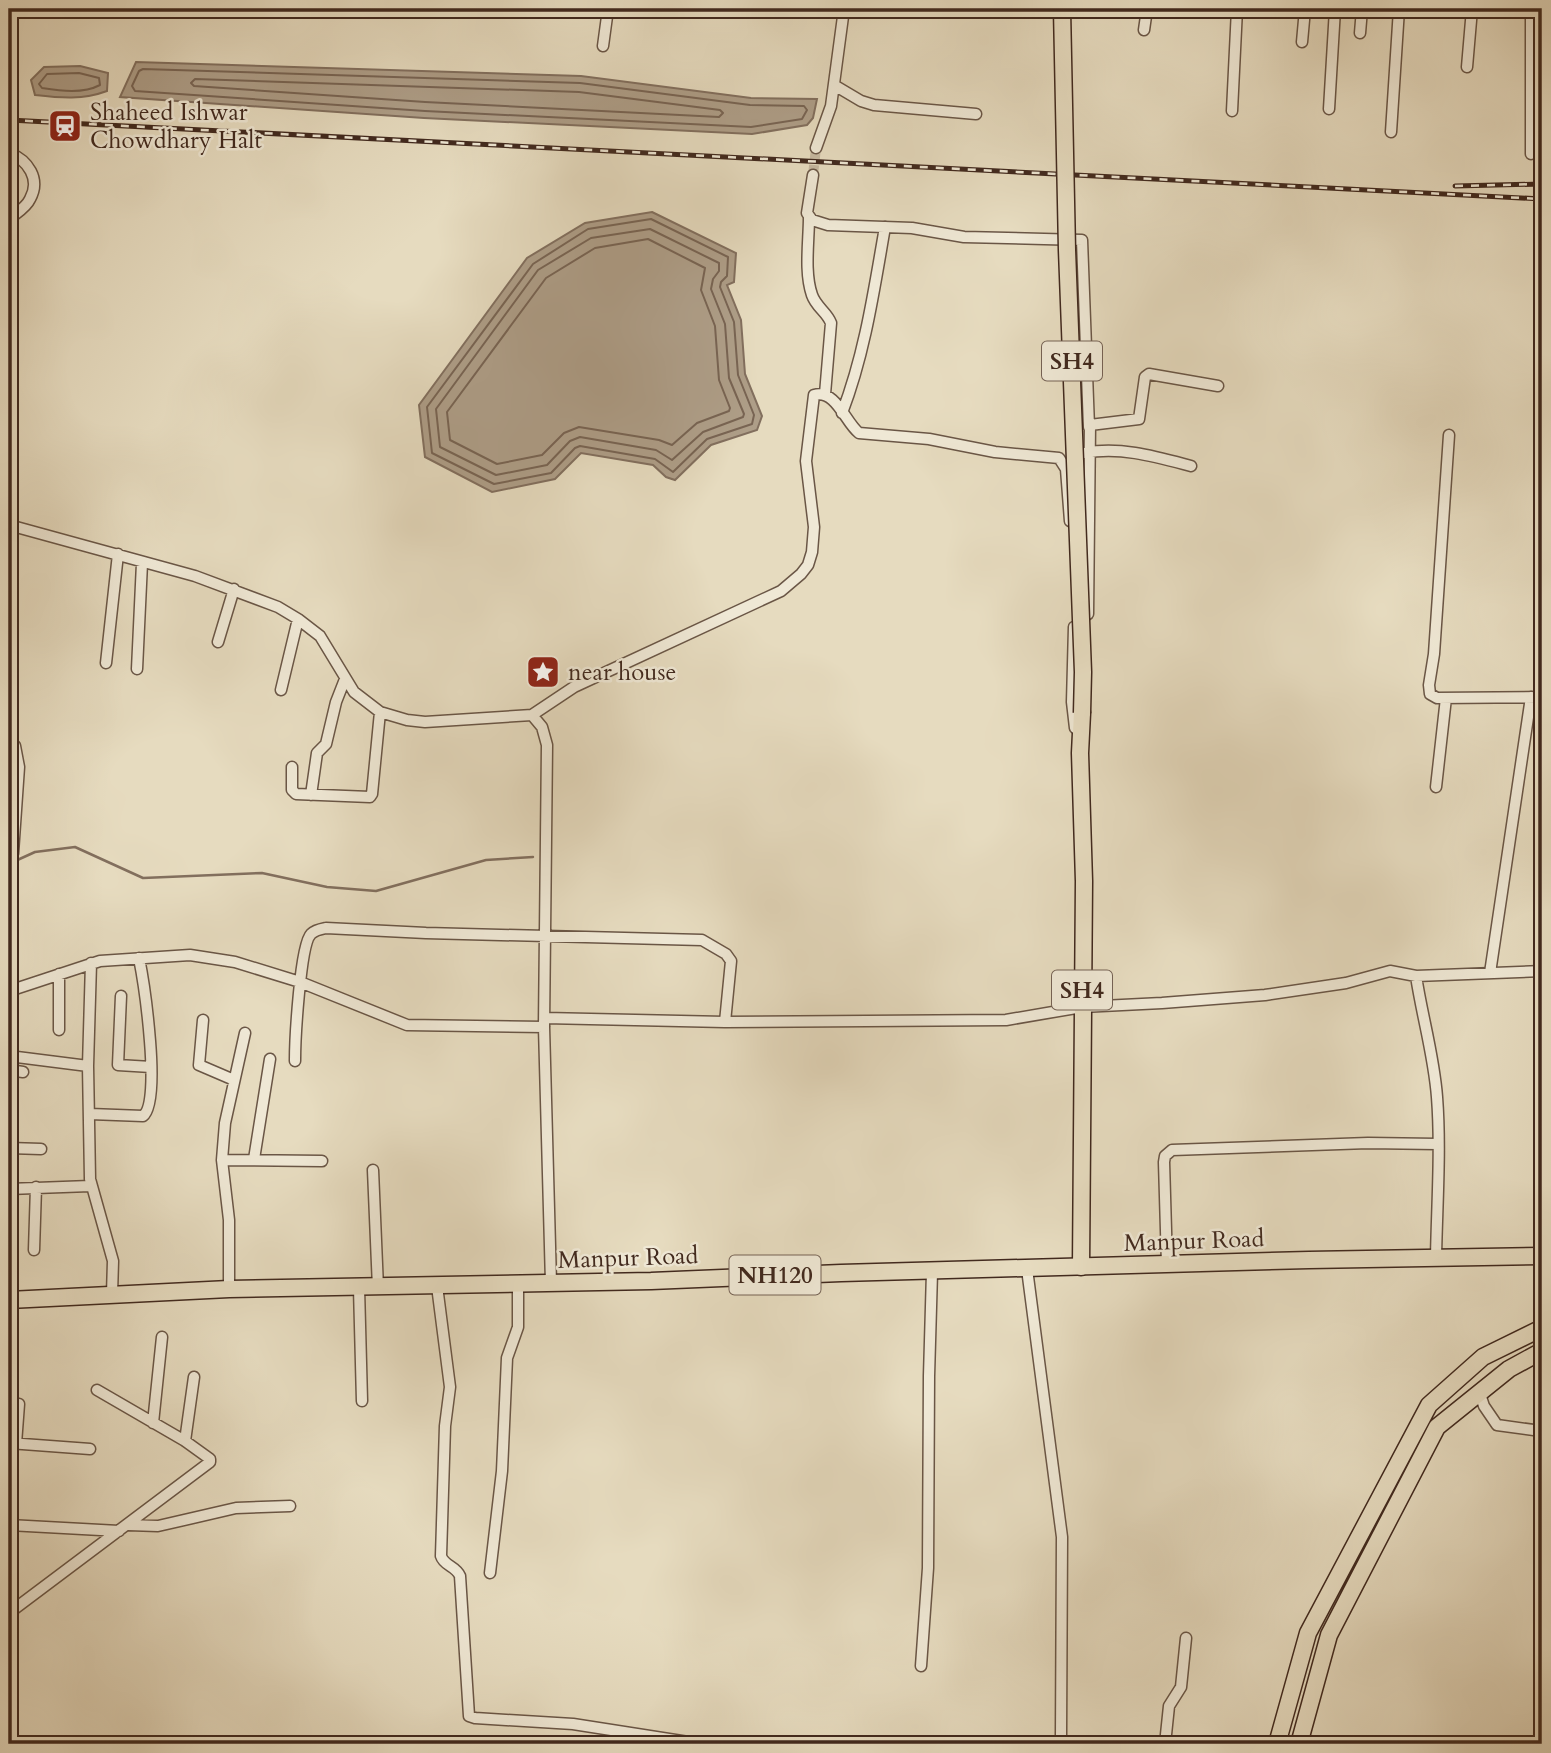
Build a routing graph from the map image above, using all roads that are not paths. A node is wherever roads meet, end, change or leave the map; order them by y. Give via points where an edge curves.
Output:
1 (608, 9) edge
2 (844, 9) edge
3 (1062, 9) edge
4 (1147, 9) edge
5 (1237, 9) edge
6 (1305, 9) edge
7 (1335, 9) edge
8 (1362, 9) edge
9 (1399, 9) edge
10 (1472, 9) edge
11 (1531, 9) edge
12 (1144, 30) dead end
13 (1360, 33) dead end
14 (1302, 42) dead end
15 (603, 46) dead end
16 (1467, 67) dead end
17 (834, 85) junction
18 (1329, 109) dead end
19 (1232, 111) dead end
20 (976, 114) dead end
21 (1391, 132) dead end
22 (816, 148) tunnel mouth
23 (9, 153) edge
24 (1531, 154) dead end
25 (813, 175) tunnel mouth
26 (809, 217) junction
27 (9, 219) edge
28 (885, 227) junction
29 (1218, 386) dead end
30 (825, 394) junction
31 (842, 413) junction
32 (1089, 427) junction
33 (1449, 435) dead end
34 (1089, 452) junction
35 (1060, 459) junction
36 (1191, 466) dead end
37 (9, 525) edge
38 (118, 554) junction
39 (142, 563) junction
40 (234, 589) junction
41 (298, 619) junction
42 (218, 642) dead end
43 (106, 663) dead end
44 (137, 669) dead end
45 (345, 679) junction
46 (281, 690) dead end
47 (1531, 697) junction
48 (1542, 697) edge
49 (1447, 698) junction
50 (380, 712) junction
51 (532, 715) junction
52 (1082, 719) junction
53 (9, 745) edge
54 (1080, 753) junction
55 (292, 767) dead end
56 (1436, 787) dead end
57 (312, 795) junction
58 (9, 864) edge
59 (543, 936) junction
60 (139, 958) junction
61 (91, 963) junction
62 (1542, 971) edge
63 (1490, 973) junction
64 (59, 974) junction
65 (1416, 976) junction
66 (300, 982) junction
67 (9, 991) edge
68 (121, 996) dead end
69 (1082, 1007) junction
70 (203, 1020) dead end
71 (544, 1022) junction
72 (725, 1022) junction
73 (59, 1030) dead end
74 (245, 1032) dead end
75 (9, 1056) edge
76 (270, 1059) dead end
77 (295, 1061) dead end
78 (89, 1066) junction
79 (152, 1067) junction
80 (9, 1070) edge
81 (23, 1072) dead end
82 (234, 1080) junction
83 (90, 1114) junction
84 (1437, 1144) junction
85 (9, 1148) edge
86 (41, 1149) dead end
87 (254, 1159) junction
88 (222, 1160) junction
89 (322, 1161) dead end
90 (373, 1170) dead end
91 (90, 1186) junction
92 (37, 1187) junction
93 (9, 1189) edge
94 (34, 1250) dead end
95 (1542, 1256) edge
96 (1436, 1257) junction
97 (1167, 1265) junction
98 (1081, 1267) junction
99 (1027, 1269) junction
100 (932, 1272) junction
101 (551, 1283) junction
102 (518, 1284) junction
103 (437, 1286) junction
104 (378, 1288) junction
105 (229, 1289) junction
106 (359, 1289) junction
107 (112, 1294) junction
108 (9, 1300) edge
109 (1542, 1328) edge
110 (162, 1337) dead end
111 (1542, 1352) edge
112 (194, 1377) dead end
113 (96, 1390) dead end
114 (1479, 1391) junction
115 (362, 1401) dead end
116 (19, 1404) dead end
117 (153, 1423) junction
118 (1541, 1431) edge
119 (185, 1441) junction
120 (12, 1444) edge
121 (90, 1449) dead end
122 (290, 1506) dead end
123 (9, 1525) edge
124 (124, 1528) junction
125 (490, 1573) dead end
126 (9, 1613) edge
127 (1186, 1638) dead end
128 (921, 1666) dead end
129 (701, 1744) edge
130 (1064, 1744) edge
131 (1165, 1744) edge
132 (1277, 1744) edge
133 (1299, 1744) edge

1 - 15 street
2 - 17 street
3 - 52 main road, SH4, bridge
4 - 12 street
5 - 19 street
6 - 14 street
7 - 18 street
8 - 13 street
9 - 21 street
10 - 16 street
11 - 24 street
17 - 20 street via 881,107
17 - 22 street
23 - 27 street via 30,167 33,184 30,201
25 - 26 street
26 - 28 street via 828,225
26 - 30 street via 811,292 831,321
28 - 31 street via 864,345
28 - 32 street via 964,237 1082,240
29 - 32 street via 1149,374 1139,419
30 - 31 street
30 - 51 street via 814,395 806,461 814,527 812,552 801,574 781,591 574,687
31 - 35 street via 864,434
32 - 34 street
33 - 49 street via 1429,689 1431,696
34 - 35 street
34 - 36 street via 1138,454
34 - 52 street via 1090,697
35 - 54 street via 1066,469 1072,550 1072,702
37 - 38 street
38 - 39 street
38 - 43 street
39 - 40 street
39 - 44 street
40 - 41 street
40 - 42 street
41 - 45 street via 327,644
41 - 46 street
45 - 50 street via 362,700
45 - 57 street via 326,744 317,753
47 - 48 street
47 - 49 street
47 - 63 street
49 - 56 street
50 - 51 street via 425,722
50 - 57 street via 372,796
51 - 59 street via 542,727 547,745
52 - 54 main road, SH4
53 - 58 street via 15,746 19,766
54 - 69 main road, SH4
55 - 57 street via 293,792
59 - 66 street via 318,929 308,939
59 - 71 street
59 - 72 street via 702,940 731,961
60 - 61 street
60 - 66 street via 190,955 235,962
60 - 79 street
61 - 64 street
61 - 78 street
62 - 63 street
63 - 65 street
64 - 67 street
64 - 73 street
65 - 69 street via 1390,971 1265,995
65 - 84 street via 1433,1061
66 - 71 street via 407,1025
66 - 77 street
68 - 79 street via 118,1065
69 - 72 street via 1006,1020
69 - 98 main road, SH4
70 - 82 street via 199,1065
71 - 72 street
71 - 101 street
74 - 82 street
75 - 78 street
76 - 87 street
78 - 83 street
79 - 83 street via 146,1115
80 - 81 street
82 - 88 street
83 - 91 street
84 - 96 street
84 - 97 street via 1172,1150 1164,1162
85 - 86 street
87 - 88 street
87 - 89 street
88 - 105 street via 229,1220
90 - 104 street
91 - 92 street
91 - 107 street via 113,1261
92 - 93 street
92 - 94 street
95 - 96 main road, Manpur Road / NH120
96 - 97 main road, Manpur Road / NH120
97 - 98 main road, Manpur Road / NH120
98 - 99 main road, Manpur Road / NH120
99 - 100 main road, Manpur Road / NH120
99 - 130 street via 1062,1537
100 - 101 main road, Manpur Road / NH120
100 - 128 street via 928,1568
101 - 102 main road, Manpur Road / NH120
102 - 103 main road, Manpur Road / NH120
102 - 125 street via 518,1327 507,1358 502,1471
103 - 104 main road, Manpur Road / NH120
103 - 129 street via 450,1387 441,1556 460,1576 469,1716 573,1724
104 - 106 main road, Manpur Road / NH120
105 - 106 main road, Manpur Road / NH120
105 - 107 main road, Manpur Road / NH120
106 - 115 street
107 - 108 main road, Manpur Road / NH120
109 - 132 main road via 1483,1357 1429,1405 1308,1633
110 - 117 street
111 - 114 main road via 1509,1368
112 - 119 street
113 - 117 street
114 - 118 street via 1497,1425
114 - 133 main road via 1437,1427 1329,1635
116 - 120 street
117 - 119 street
119 - 124 street via 210,1459 210,1464
120 - 121 street
122 - 124 street via 236,1508 158,1526
123 - 124 street
124 - 126 street
127 - 131 street via 1181,1687 1169,1706

